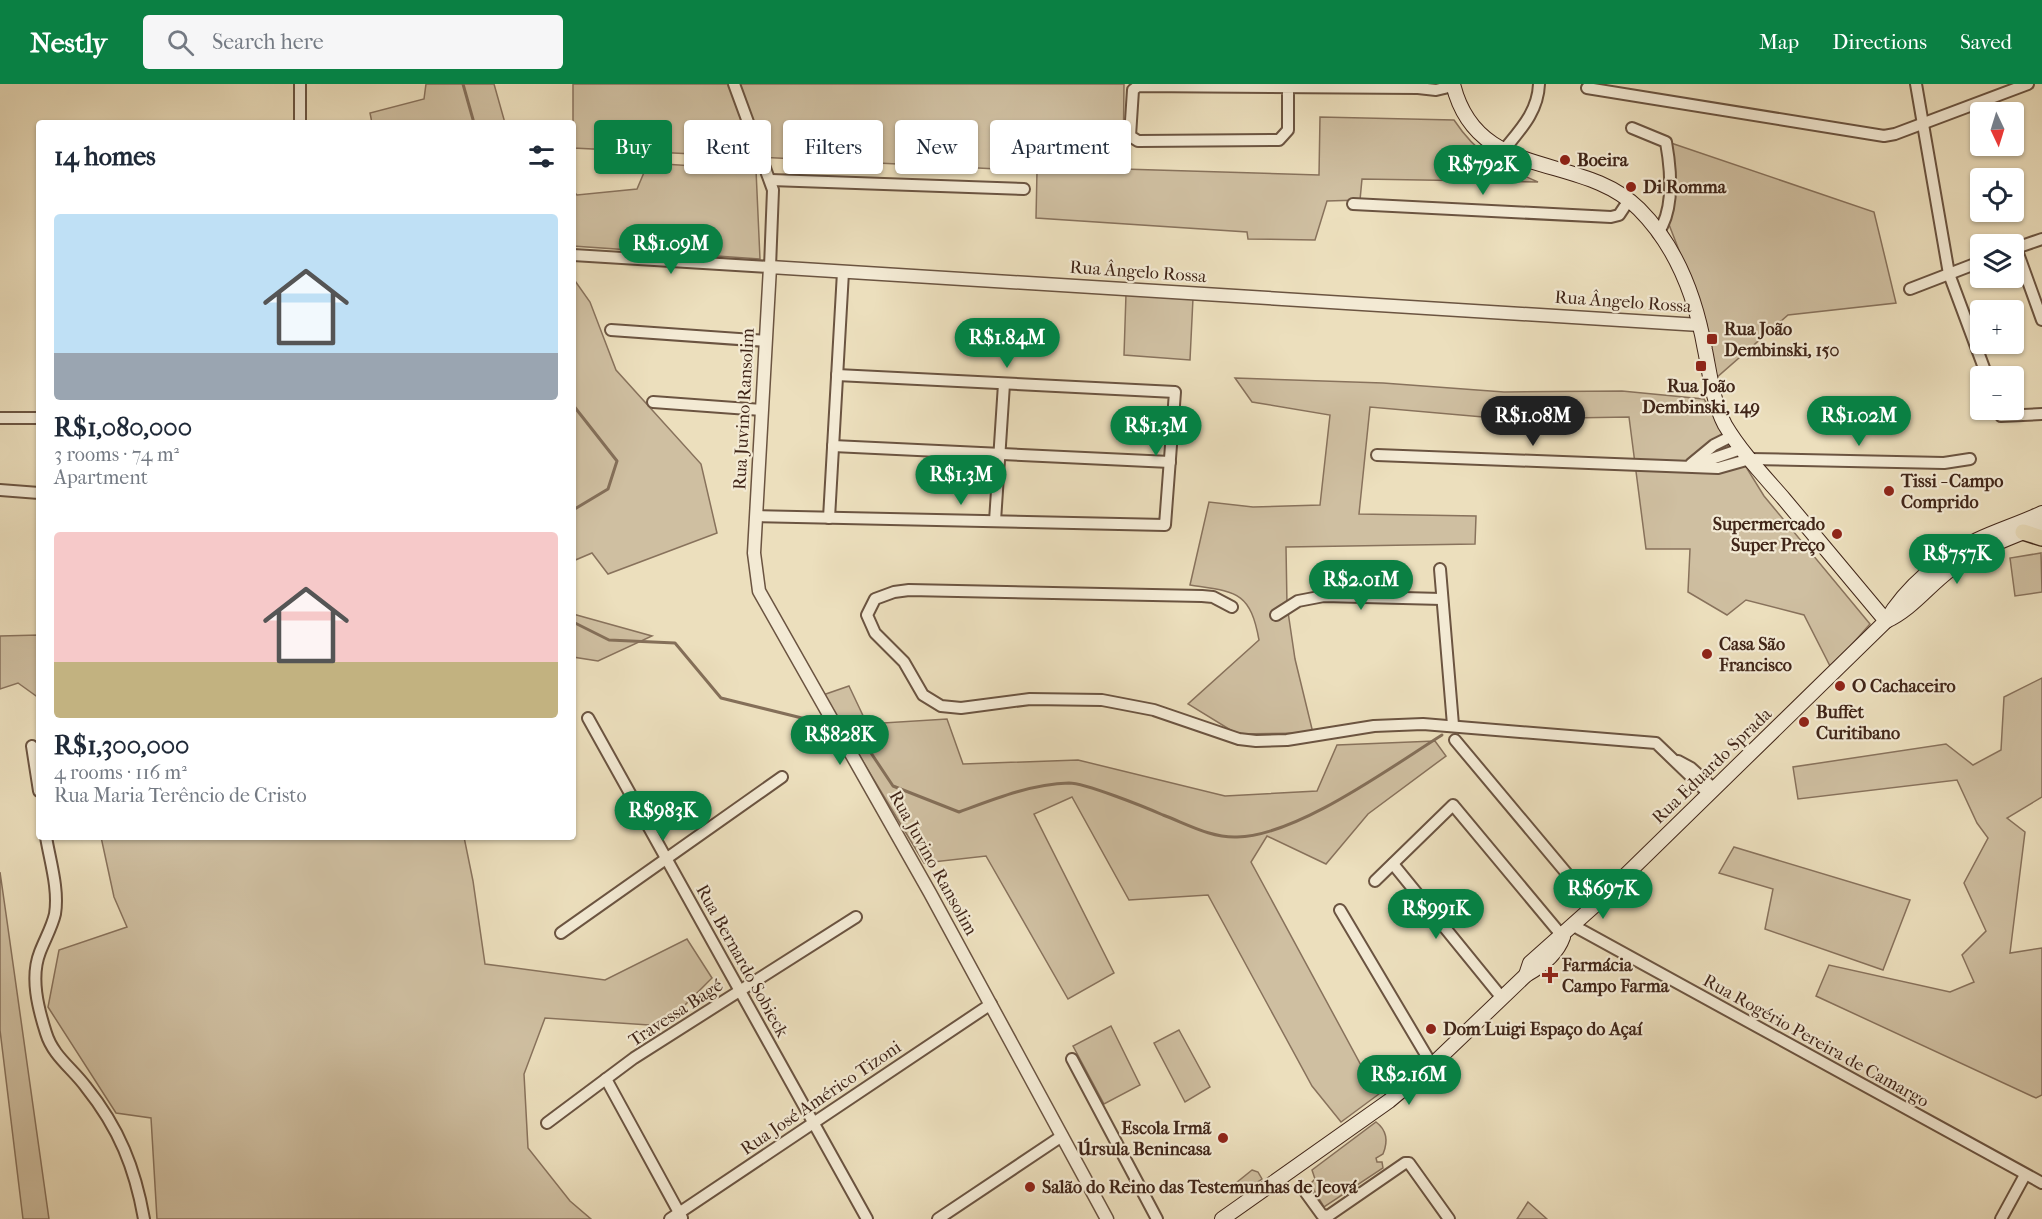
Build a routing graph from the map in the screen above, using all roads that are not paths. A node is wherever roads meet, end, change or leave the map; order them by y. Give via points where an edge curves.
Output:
1 (300, 84) edge
2 (734, 84) edge
3 (1539, 84) edge
4 (1916, 84) edge
5 (2028, 84) edge
6 (1453, 85) edge
7 (1288, 86) junction
8 (1420, 86) edge
9 (1587, 88) dead end
10 (300, 120) edge
11 (1923, 124) junction
12 (1632, 128) dead end
13 (1503, 151) junction
14 (771, 180) junction
15 (1024, 189) dead end
16 (1629, 200) junction
17 (1353, 204) dead end
18 (1658, 233) junction
19 (2042, 238) edge
20 (2024, 245) edge
21 (576, 255) edge
22 (1970, 266) edge
23 (771, 267) junction
24 (843, 272) junction
25 (1948, 274) junction
26 (2024, 274) edge
27 (1910, 289) dead end
28 (2042, 320) edge
29 (1701, 325) junction
30 (611, 330) dead end
31 (766, 341) junction
32 (1983, 366) edge
33 (837, 375) junction
34 (1004, 384) junction
35 (653, 402) dead end
36 (762, 410) junction
37 (2024, 414) edge
38 (2042, 414) edge
39 (0, 418) edge
40 (36, 418) edge
41 (1732, 435) junction
42 (833, 446) junction
43 (999, 454) junction
44 (1746, 454) junction
45 (1377, 455) dead end
46 (1970, 459) dead end
47 (1170, 462) junction
48 (1689, 467) junction
49 (0, 490) edge
50 (36, 493) edge
51 (2042, 513) edge
52 (756, 516) junction
53 (829, 518) junction
54 (995, 521) junction
55 (2042, 525) edge
56 (2024, 532) junction
57 (2042, 538) edge
58 (1440, 569) dead end
59 (1442, 599) junction
60 (1232, 607) dead end
61 (1276, 615) dead end
62 (1886, 621) junction
63 (588, 718) dead end
64 (1453, 725) junction
65 (1455, 740) dead end
66 (32, 746) dead end
67 (36, 772) edge
68 (782, 777) dead end
69 (1712, 791) junction
70 (46, 840) edge
71 (666, 858) junction
72 (1393, 864) junction
73 (1375, 881) dead end
74 (1594, 906) junction
75 (1340, 910) dead end
76 (856, 917) dead end
77 (1574, 926) junction
78 (561, 933) dead end
79 (1563, 937) junction
80 (740, 991) junction
81 (1502, 998) junction
82 (991, 1004) junction
83 (1072, 1059) dead end
84 (1432, 1065) junction
85 (606, 1079) junction
86 (547, 1123) dead end
87 (813, 1123) junction
88 (1062, 1136) junction
89 (2025, 1175) junction
90 (2042, 1184) edge
91 (1306, 1193) dead end
92 (677, 1217) edge
93 (144, 1219) edge
94 (867, 1219) edge
95 (938, 1219) edge
96 (1107, 1219) edge
97 (1157, 1219) edge
98 (1222, 1219) edge
99 (1449, 1219) edge
100 (2001, 1219) edge

1 - 10 street
2 - 14 street
3 - 13 street via 1539,97 1527,123
4 - 11 street
5 - 11 street
6 - 8 street via 1436,90
6 - 13 main road via 1469,123
7 - 7 street via 1135,87 1130,136 1138,141 1279,140 1288,130
7 - 8 street
9 - 11 street via 1877,135
11 - 25 street
12 - 18 street via 1666,142 1670,166 1667,217
13 - 16 main road via 1604,186
14 - 15 street
14 - 23 street
16 - 17 street via 1619,214 1611,217
16 - 18 main road
18 - 29 main road via 1683,274
19 - 20 street
21 - 23 street, Rua Ângelo Rossa
22 - 25 street
23 - 24 street, Rua Ângelo Rossa
23 - 31 street, Rua Juvino Ransolim
24 - 29 street, Rua Ângelo Rossa
24 - 33 street
25 - 27 street
25 - 32 street
26 - 28 street
29 - 41 main road via 1716,401
30 - 31 street
31 - 36 street, Rua Juvino Ransolim
33 - 34 street
33 - 42 street
34 - 43 street
34 - 47 street via 1175,392
35 - 36 street
36 - 52 street, Rua Juvino Ransolim
37 - 38 street
39 - 40 street
41 - 44 main road
41 - 48 street
42 - 43 street
42 - 53 street
43 - 47 street
43 - 54 street
44 - 46 street via 1944,463
44 - 48 street via 1718,468
44 - 62 main road
45 - 48 street
47 - 54 street via 1165,525
49 - 50 street
51 - 62 main road, Rua Eduardo Sprada via 1954,553 1895,606
52 - 53 street
52 - 82 street, Rua Juvino Ransolim via 754,565 764,602
53 - 54 street
55 - 56 main road, Rua Eduardo Sprada
56 - 57 main road
56 - 62 main road, Rua Eduardo Sprada via 1960,562 1903,613
58 - 59 street
59 - 61 street via 1324,596 1298,601
59 - 64 street
60 - 64 street via 1202,596 928,590 882,595 869,607 867,615 875,633 904,662 923,695 941,706 961,708 1030,699 1102,700 1154,710 1256,741 1400,724
62 - 69 main road, Rua Eduardo Sprada
63 - 71 street, Rua Bernardo Sobieck
64 - 69 street via 1656,743 1685,773
65 - 74 street
66 - 67 street
68 - 71 street
69 - 74 main road, Rua Eduardo Sprada
70 - 93 street via 56,904 35,977 46,1034 58,1057 91,1093 125,1149
71 - 78 street
71 - 80 street, Rua Bernardo Sobieck
72 - 73 street
72 - 79 street via 1454,805
72 - 81 street
74 - 77 main road, Rua Eduardo Sprada
75 - 84 street
76 - 80 street, Travessa Bagé
77 - 79 main road, Rua Eduardo Sprada
77 - 89 street, Rua Rogério Pereira de Camargo
79 - 81 main road, Rua Eduardo Sprada via 1530,963 1526,975
80 - 85 street, Travessa Bagé
80 - 87 street, Rua Bernardo Sobieck
81 - 84 main road, Rua Eduardo Sprada
82 - 87 street, Rua José Américo Tizoni
82 - 88 street, Rua Juvino Ransolim
83 - 97 street
84 - 98 main road, Rua Eduardo Sprada via 1372,1114
85 - 86 street, Travessa Bagé
85 - 92 street
87 - 92 street, Rua José Américo Tizoni
87 - 94 street, Rua Bernardo Sobieck
88 - 95 street
88 - 96 street, Rua Juvino Ransolim
89 - 90 street, Rua Rogério Pereira de Camargo
89 - 100 street
91 - 99 street via 1322,1215 1328,1216 1409,1163

